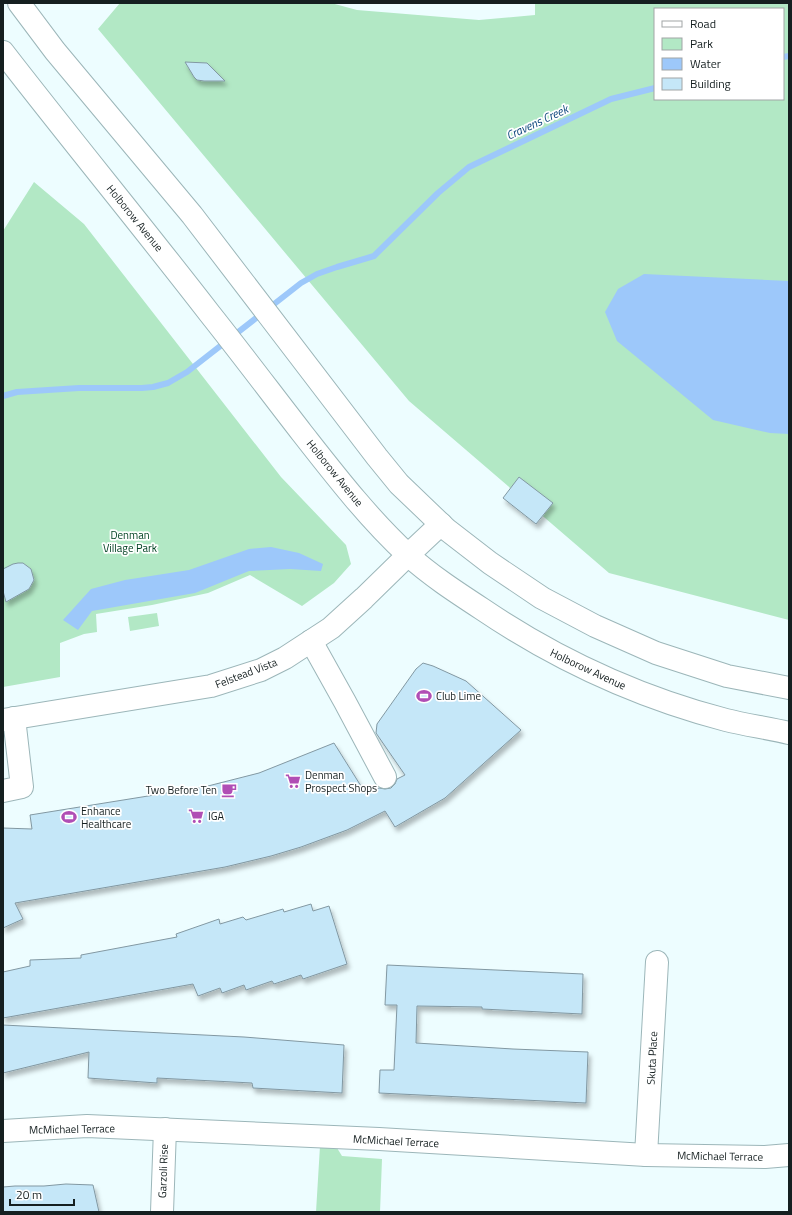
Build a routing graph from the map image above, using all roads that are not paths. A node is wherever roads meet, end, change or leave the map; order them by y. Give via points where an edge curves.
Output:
1 (19, 3) edge
2 (3, 52) edge
3 (441, 524) junction
4 (408, 555) junction
5 (311, 641) junction
6 (789, 688) edge
7 (9, 719) edge
8 (789, 733) edge
9 (385, 777) dead end
10 (12, 789) edge
11 (657, 962) dead end
12 (165, 1129) junction
13 (3, 1132) edge
14 (646, 1155) junction
15 (789, 1155) edge
16 (162, 1212) edge

1 - 3 main road via 55,51 192,214 377,457 399,484
2 - 4 main road, Holborow Avenue via 341,483
3 - 4 main road, Felstead Vista
3 - 6 main road via 542,598 595,626 656,653 727,676
4 - 5 main road, Felstead Vista via 331,628
4 - 8 main road, Holborow Avenue via 447,586 493,617 577,666 640,693 679,706 726,720
5 - 7 main road, Felstead Vista via 261,670 211,686
5 - 9 main road
7 - 10 main road
11 - 14 main road, Skuta Place
12 - 13 main road, McMichael Terrace via 87,1126
12 - 14 main road, McMichael Terrace
12 - 16 main road, Garzoli Rise
14 - 15 main road, McMichael Terrace

